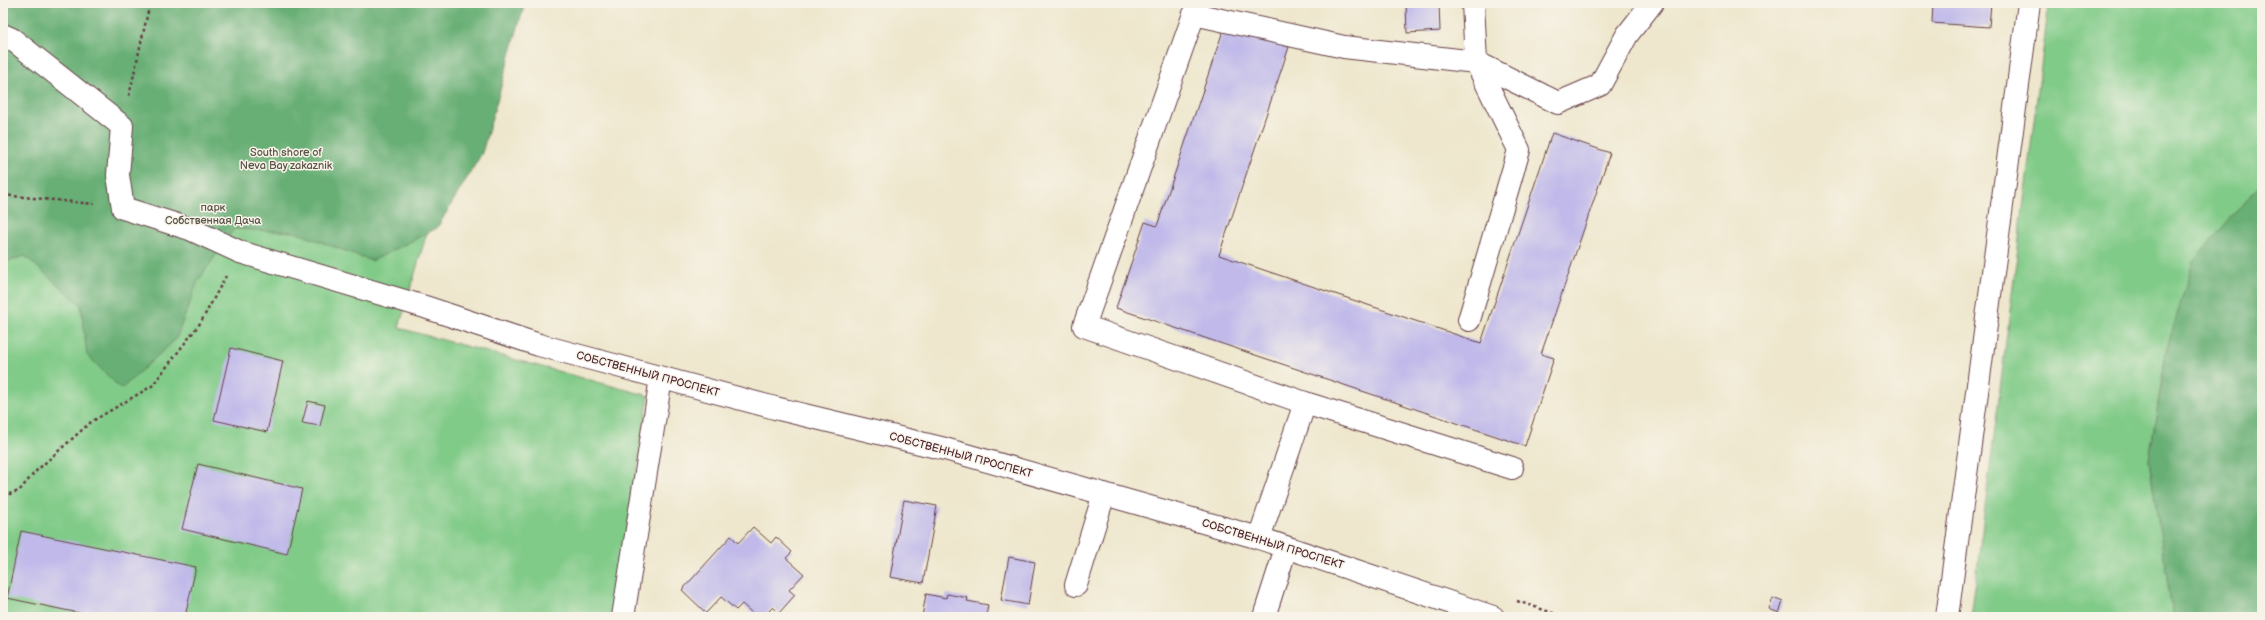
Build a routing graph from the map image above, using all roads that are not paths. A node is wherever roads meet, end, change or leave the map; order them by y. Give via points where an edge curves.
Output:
1 (1473, 3) edge
2 (1652, 3) edge
3 (2029, 3) edge
4 (3, 36) edge
5 (1476, 62) junction
6 (1469, 320) dead end
7 (661, 378) junction
8 (1304, 403) junction
9 (1512, 468) dead end
10 (1104, 494) junction
11 (1259, 538) junction
12 (1286, 548) junction
13 (1076, 585) dead end
14 (623, 617) edge
15 (1264, 617) edge
16 (1493, 617) edge
17 (1948, 617) edge

1 - 5 street
2 - 5 street via 1627,36 1600,85 1558,103
3 - 17 street
4 - 7 street, СОБСТВЕННЫЙ ПРОСПЕКТ via 12,39 122,126 118,175 123,208 190,229 240,252 425,307 539,345
5 - 6 street via 1519,150
5 - 8 street via 1344,47 1194,14 1084,326
7 - 10 street, СОБСТВЕННЫЙ ПРОСПЕКТ via 945,449
7 - 14 street
8 - 9 street
8 - 11 street
10 - 11 street, СОБСТВЕННЫЙ ПРОСПЕКТ
10 - 13 street
11 - 12 street, СОБСТВЕННЫЙ ПРОСПЕКТ
12 - 15 street
12 - 16 street, СОБСТВЕННЫЙ ПРОСПЕКТ

